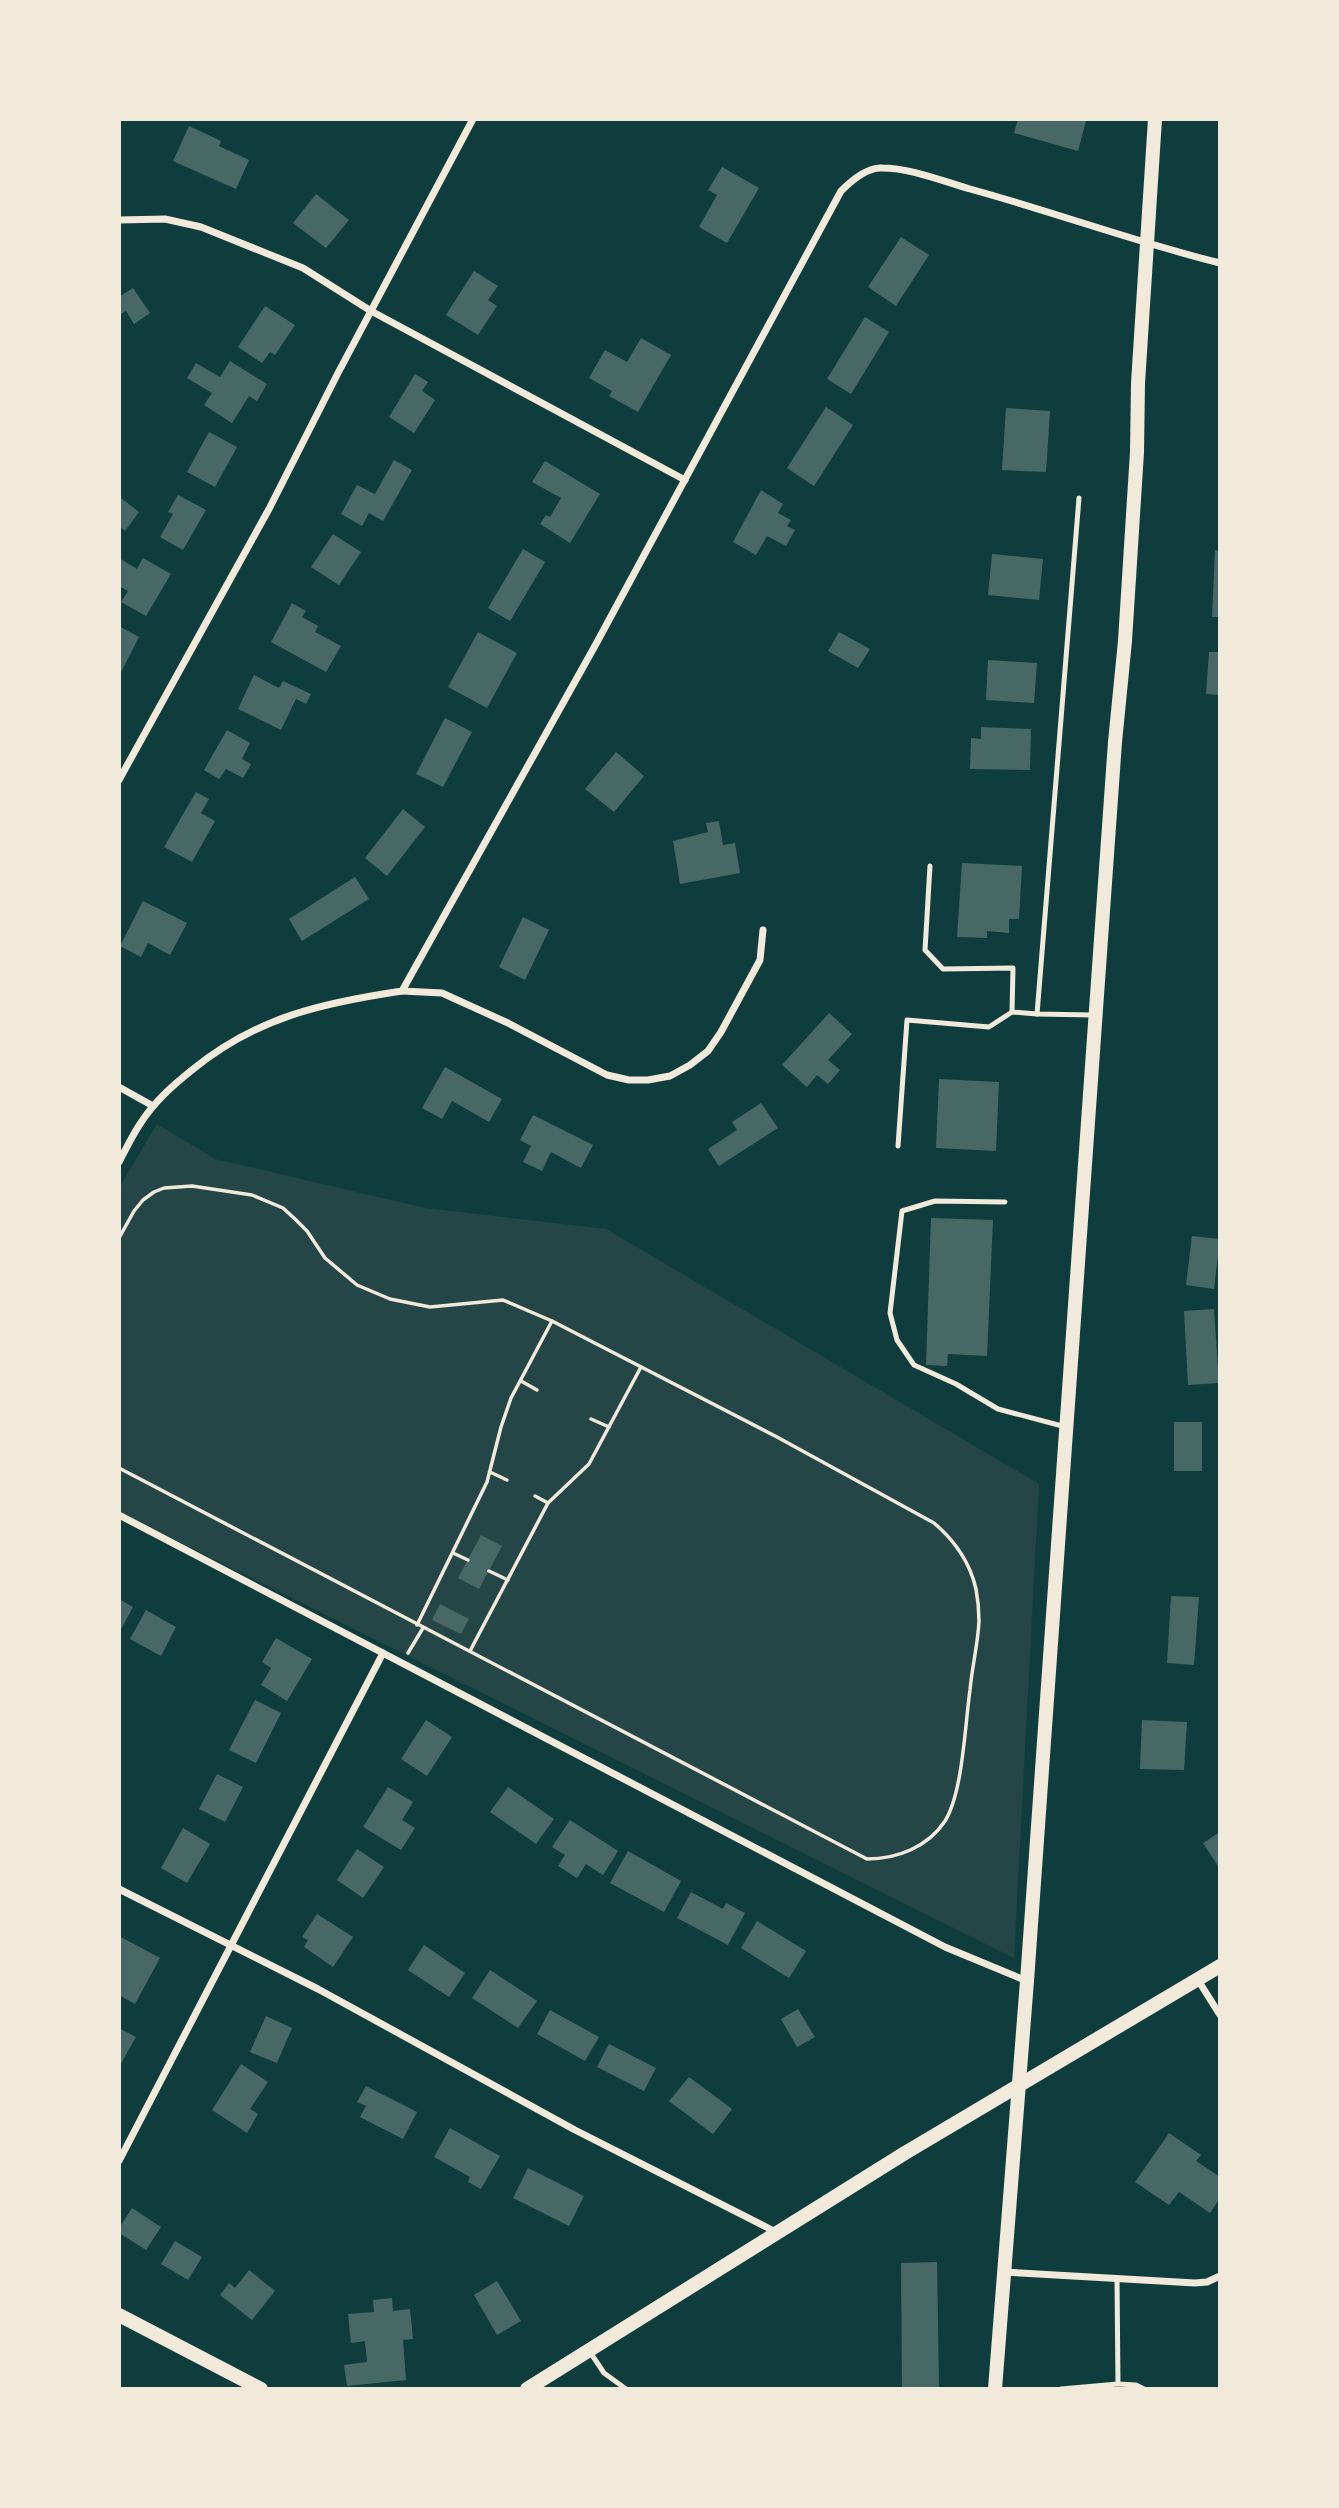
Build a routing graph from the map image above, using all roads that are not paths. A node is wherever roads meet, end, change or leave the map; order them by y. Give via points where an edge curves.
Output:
1 (473, 119) edge
2 (1155, 119) edge
3 (119, 220) edge
4 (1148, 245) junction
5 (1220, 263) edge
6 (371, 311) junction
7 (685, 480) junction
8 (1079, 498) dead end
9 (119, 780) edge
10 (930, 866) dead end
11 (763, 930) dead end
12 (402, 991) junction
13 (1012, 1012) junction
14 (1037, 1014) junction
15 (1095, 1016) junction
16 (119, 1087) edge
17 (153, 1106) junction
18 (898, 1146) dead end
19 (119, 1162) edge
20 (1005, 1202) dead end
21 (1066, 1427) junction
22 (119, 1515) edge
23 (383, 1653) junction
24 (119, 1889) edge
25 (230, 1946) junction
26 (1220, 1966) edge
27 (1198, 1980) junction
28 (1027, 1981) junction
29 (1220, 2015) edge
30 (1017, 2087) junction
31 (119, 2161) edge
32 (779, 2233) junction
33 (1003, 2272) junction
34 (1220, 2276) edge
35 (1117, 2278) junction
36 (119, 2315) edge
37 (589, 2350) junction
38 (1118, 2384) junction
39 (261, 2389) edge
40 (527, 2389) edge
41 (626, 2389) edge
42 (995, 2389) edge
43 (1061, 2389) edge
44 (1144, 2389) edge

1 - 6 street
2 - 4 main road
3 - 6 street via 165,219 201,227 303,268
4 - 5 street
4 - 7 street via 909,172 879,167 856,177 841,191
4 - 15 main road via 1125,640
6 - 7 street
6 - 9 street via 269,509
7 - 12 street
8 - 14 lane
10 - 13 lane via 925,950 943,969 1013,968
11 - 12 street via 760,960 708,1051 670,1076 648,1080 607,1075 442,993
12 - 17 street via 341,1000 256,1028 207,1058
13 - 14 lane
13 - 18 lane via 989,1027 907,1020
14 - 15 lane
15 - 21 main road
16 - 17 street
17 - 19 street
20 - 21 lane via 935,1201 902,1211 890,1313 897,1340 914,1365 998,1409
21 - 28 main road
22 - 23 street
23 - 25 street
23 - 28 street via 945,1947
24 - 25 street
25 - 31 street
25 - 32 street
26 - 27 main road
27 - 29 street
27 - 30 main road
28 - 30 main road
30 - 32 main road
30 - 33 main road
32 - 37 main road
33 - 35 street
33 - 42 main road
34 - 35 street via 1195,2283
35 - 38 lane
36 - 39 main road
37 - 40 main road
37 - 41 lane via 604,2373
38 - 43 lane
38 - 44 lane

